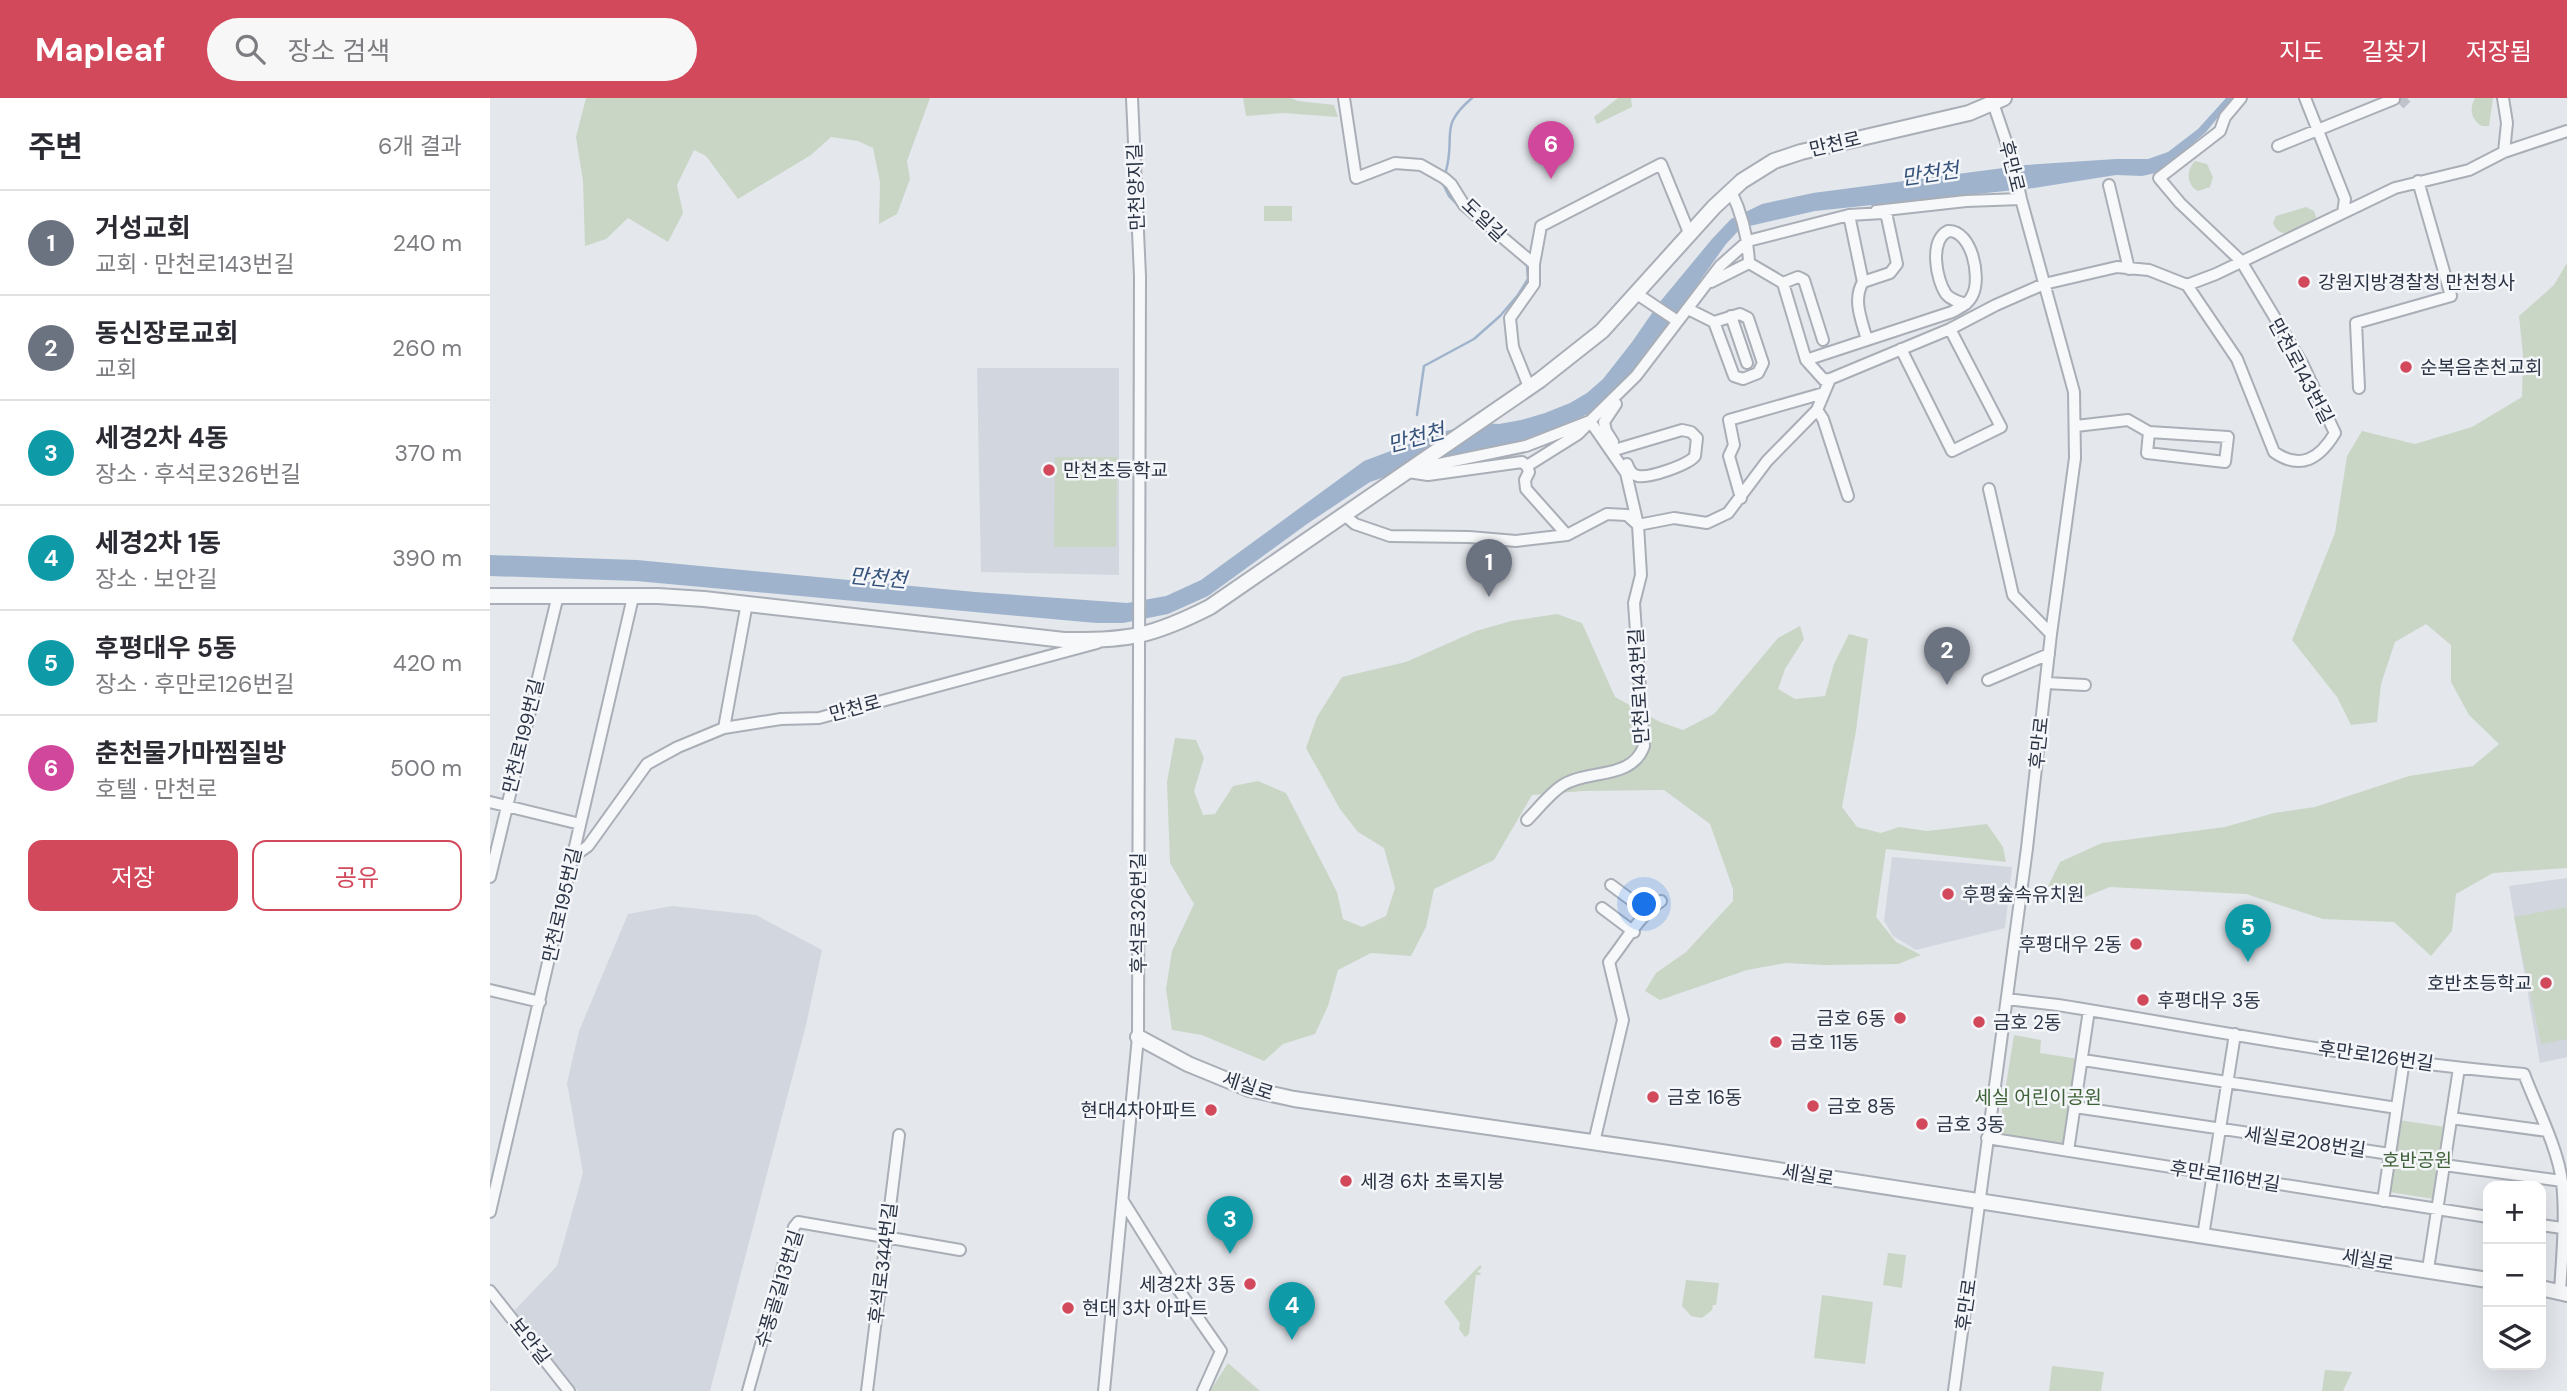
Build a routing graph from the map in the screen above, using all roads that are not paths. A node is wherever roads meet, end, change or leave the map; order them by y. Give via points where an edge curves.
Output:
1 (1132, 98) edge
2 (1345, 98) edge
3 (2241, 98) edge
4 (2305, 98) edge
5 (2503, 98) edge
6 (2394, 99) edge
7 (1999, 101) edge
8 (2318, 130) junction
9 (2567, 131) edge
10 (2278, 146) dead end
11 (2504, 152) junction
12 (2418, 181) junction
13 (2109, 185) dead end
14 (1731, 191) junction
15 (2021, 197) junction
16 (2343, 213) junction
17 (1849, 215) junction
18 (1690, 235) junction
19 (1748, 239) junction
20 (2241, 261) junction
21 (1749, 263) junction
22 (1534, 264) junction
23 (2129, 269) junction
24 (1863, 282) junction
25 (1783, 283) junction
26 (2044, 284) junction
27 (2187, 285) junction
28 (1637, 294) junction
29 (1966, 304) junction
30 (1688, 309) junction
31 (1731, 316) junction
32 (1675, 320) junction
33 (1714, 322) junction
34 (1950, 329) junction
35 (1824, 340) dead end
36 (1867, 340) junction
37 (1901, 349) junction
38 (1806, 360) junction
39 (1747, 363) dead end
40 (1830, 380) junction
41 (1529, 387) junction
42 (2359, 388) dead end
43 (1824, 393) junction
44 (1817, 410) junction
45 (1590, 421) junction
46 (2076, 426) junction
47 (2149, 432) junction
48 (1618, 449) junction
49 (1527, 466) junction
50 (1412, 469) junction
51 (1989, 489) dead end
52 (1848, 496) dead end
53 (1741, 498) junction
54 (1343, 514) junction
55 (1638, 525) junction
56 (1567, 535) junction
57 (1139, 571) joint
58 (558, 595) junction
59 (490, 596) edge
60 (633, 597) junction
61 (747, 603) junction
62 (1138, 631) junction
63 (2051, 634) junction
64 (1106, 641) junction
65 (2049, 654) junction
66 (1988, 680) dead end
67 (2046, 683) junction
68 (2085, 685) dead end
69 (724, 728) junction
70 (490, 802) edge
71 (506, 805) junction
72 (1527, 820) dead end
73 (580, 824) junction
74 (574, 856) junction
75 (490, 877) edge
76 (1611, 885) dead end
77 (1661, 901) dead end
78 (1602, 908) dead end
79 (1646, 911) junction
80 (1633, 932) junction
81 (490, 990) edge
82 (2007, 999) junction
83 (540, 1002) junction
84 (2089, 1010) junction
85 (2235, 1034) junction
86 (1138, 1037) junction
87 (2083, 1060) junction
88 (2404, 1060) junction
89 (2459, 1068) junction
90 (2227, 1084) junction
91 (2075, 1107) junction
92 (2397, 1108) junction
93 (2451, 1118) junction
94 (2220, 1129) junction
95 (2547, 1131) junction
96 (899, 1135) dead end
97 (1987, 1138) junction
98 (1594, 1142) junction
99 (2068, 1151) junction
100 (2390, 1154) junction
101 (2444, 1165) junction
102 (2213, 1174) junction
103 (2561, 1181) junction
104 (2383, 1200) junction
105 (1123, 1201) junction
106 (1979, 1202) junction
107 (2437, 1209) junction
108 (490, 1212) edge
109 (2483, 1216) edge
110 (2546, 1226) edge
111 (2562, 1228) junction
112 (2203, 1236) junction
113 (886, 1237) junction
114 (960, 1250) dead end
115 (2428, 1269) junction
116 (2483, 1279) edge
117 (2546, 1289) edge
118 (490, 1291) edge
119 (2564, 1293) edge
120 (569, 1391) edge
121 (748, 1391) edge
122 (867, 1391) edge
123 (1104, 1391) edge
124 (1203, 1391) edge
125 (1954, 1391) edge

1 - 57 street, 만천양지길 via 1140,276
2 - 22 street, 도일길 via 1356,178 1395,163 1421,165 1451,184 1464,205
3 - 20 street via 2220,131 2159,178
4 - 8 street
5 - 11 street via 2507,123
6 - 8 street
7 - 14 street, 만천로 via 1969,113 1774,161
7 - 15 street, 후만로
8 - 10 street
8 - 16 street via 2345,199
9 - 11 street
11 - 12 street via 2469,170
12 - 16 street
12 - 42 street via 2451,296 2356,323
13 - 23 street
14 - 18 street, 만천로
14 - 19 street
15 - 19 street via 1816,218
15 - 26 street, 후만로
16 - 20 street
17 - 19 street
17 - 24 street
17 - 24 street via 1885,215 1898,261 1890,272
18 - 22 street via 1661,164 1541,226
18 - 28 street, 만천로
19 - 21 street
19 - 32 street
20 - 27 street
20 - 27 street, 만천로143번길 via 2302,363 2335,433 2316,458 2291,460 2274,452 2237,359
21 - 25 street
21 - 30 street via 1700,290
22 - 41 street via 1534,284 1510,318 1513,347
23 - 26 street via 2117,267
23 - 27 street via 2149,270
24 - 36 street via 1857,301
25 - 35 street via 1798,277 1804,280
25 - 38 street
26 - 34 street
26 - 46 street, 후만로 via 2074,392
28 - 32 street
28 - 41 street, 만천로 via 1602,331
29 - 29 street via 1977,281 1969,246 1959,233 1948,231 1939,238 1935,255 1946,294
29 - 36 street
30 - 33 street
30 - 48 street via 1609,412 1606,431
31 - 33 street
31 - 33 street via 1743,314 1749,321 1763,363 1755,375 1743,379 1731,373
31 - 39 street
32 - 45 street via 1636,376
34 - 37 street
34 - 37 street via 2001,427 1952,451
36 - 38 street
37 - 40 street
38 - 40 street via 1824,380
40 - 43 street
41 - 50 street, 만천로
43 - 44 street
43 - 53 street via 1729,421 1734,445 1729,456
44 - 52 street
44 - 53 street via 1767,461
45 - 49 street via 1578,434
45 - 50 street via 1526,446
45 - 55 street, 만천로143번길 via 1626,473
46 - 47 street via 2128,419
46 - 63 street, 후만로
47 - 47 street via 2147,453 2225,462 2228,437
48 - 48 street via 1633,474 1645,476 1692,460 1697,438 1682,430
49 - 50 street via 1522,462 1428,475
49 - 56 street via 1525,489
50 - 54 street, 만천로
51 - 63 street via 2013,594
53 - 55 street via 1728,513 1707,523 1674,518
54 - 56 street via 1363,528 1390,536 1516,541
54 - 62 street, 만천로 via 1210,607 1174,625
55 - 56 street via 1627,515 1607,514
55 - 72 street, 만천로143번길 via 1642,575 1634,603 1645,738 1642,754 1630,766 1564,784
57 - 62 street, 후석로326번길
58 - 59 street, 만천로
58 - 60 street, 만천로
58 - 71 street, 만천로199번길
60 - 61 street, 만천로
60 - 73 street, 만천로195번길
61 - 64 street, 만천로
61 - 69 street
62 - 64 street, 만천로
62 - 86 street, 후석로326번길
63 - 65 street, 후만로
64 - 69 street, 만천로 via 819,718
65 - 66 street
65 - 67 street, 후만로
67 - 68 street
67 - 82 street, 후만로
69 - 74 street, 만천로 via 648,764 588,846
70 - 71 street
71 - 73 street
71 - 75 street, 만천로199번길
73 - 74 street, 만천로195번길
74 - 83 street, 만천로195번길
76 - 79 street
77 - 79 street
78 - 80 street
79 - 80 street
80 - 98 street via 1609,962 1623,1020
81 - 83 street
82 - 84 street, 후만로126번길
82 - 97 street, 후만로
83 - 108 street, 만천로195번길
84 - 85 street, 후만로126번길
84 - 87 street
85 - 88 street, 후만로126번길
85 - 90 street, 세실로208번길
86 - 98 street, 세실로 via 1249,1089
86 - 105 street, 후석로326번길
87 - 90 street
87 - 91 street
88 - 89 street, 후만로126번길
88 - 92 street
89 - 93 street
89 - 95 street, 후만로126번길 via 2524,1074
90 - 92 street
90 - 94 street, 세실로208번길
91 - 94 street, 세실로208번길
91 - 99 street
92 - 100 street
93 - 95 street
93 - 101 street
94 - 100 street, 세실로208번길
94 - 102 street, 세실로208번길
95 - 103 street, 후만로126번길
96 - 113 street, 후석로344번길
97 - 99 street, 후만로116번길
97 - 106 street, 후만로
98 - 106 street, 세실로
99 - 102 street, 후만로116번길
100 - 104 street
101 - 103 street
101 - 107 street
102 - 104 street, 후만로116번길
102 - 112 street, 세실로208번길
103 - 111 street, 후만로126번길
104 - 107 street, 후만로116번길
105 - 123 street, 후석로326번길
105 - 124 street via 1221,1351
106 - 112 street, 세실로
106 - 125 street, 후만로
107 - 109 street, 후만로116번길
107 - 115 street
110 - 111 street
111 - 119 street, 후만로126번길
112 - 115 street, 세실로
113 - 114 street, 수풍골길13번길
113 - 121 street, 수풍골길13번길 via 798,1222
113 - 122 street, 후석로344번길
115 - 116 street, 세실로
117 - 119 street
118 - 120 street, 보안길

